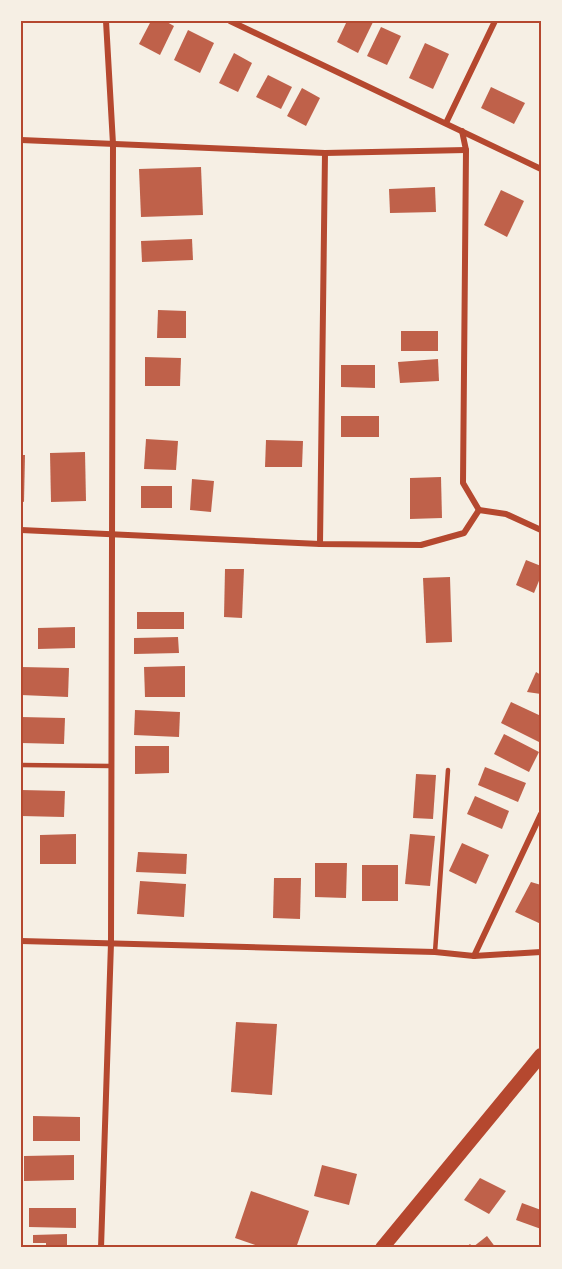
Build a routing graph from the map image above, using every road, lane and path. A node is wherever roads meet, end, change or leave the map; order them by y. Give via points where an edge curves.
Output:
1 (106, 21) edge
2 (230, 21) edge
3 (495, 21) edge
4 (446, 123) junction
5 (462, 131) junction
6 (21, 140) edge
7 (113, 144) junction
8 (466, 150) junction
9 (325, 153) junction
10 (541, 169) edge
11 (479, 510) junction
12 (21, 530) edge
13 (541, 530) edge
14 (111, 533) junction
15 (320, 544) junction
16 (21, 765) edge
17 (111, 766) junction
18 (448, 770) dead end
19 (541, 814) edge
20 (21, 941) edge
21 (111, 943) junction
22 (435, 952) junction
23 (541, 952) edge
24 (474, 956) junction
25 (541, 1055) edge
26 (101, 1248) edge
27 (382, 1248) edge

1 - 7 street
2 - 4 street
3 - 4 street
4 - 5 street
5 - 8 street
5 - 10 street
6 - 7 street
7 - 9 street
7 - 14 street
8 - 9 street
8 - 11 street via 463,483
9 - 15 street
11 - 13 street via 506,514
11 - 15 street via 464,533 421,545
12 - 14 street
14 - 15 street
14 - 17 street
16 - 17 lane
17 - 21 street
18 - 22 lane
19 - 24 street
20 - 21 street
21 - 22 street
21 - 26 street
22 - 24 street
23 - 24 street
25 - 27 main road

